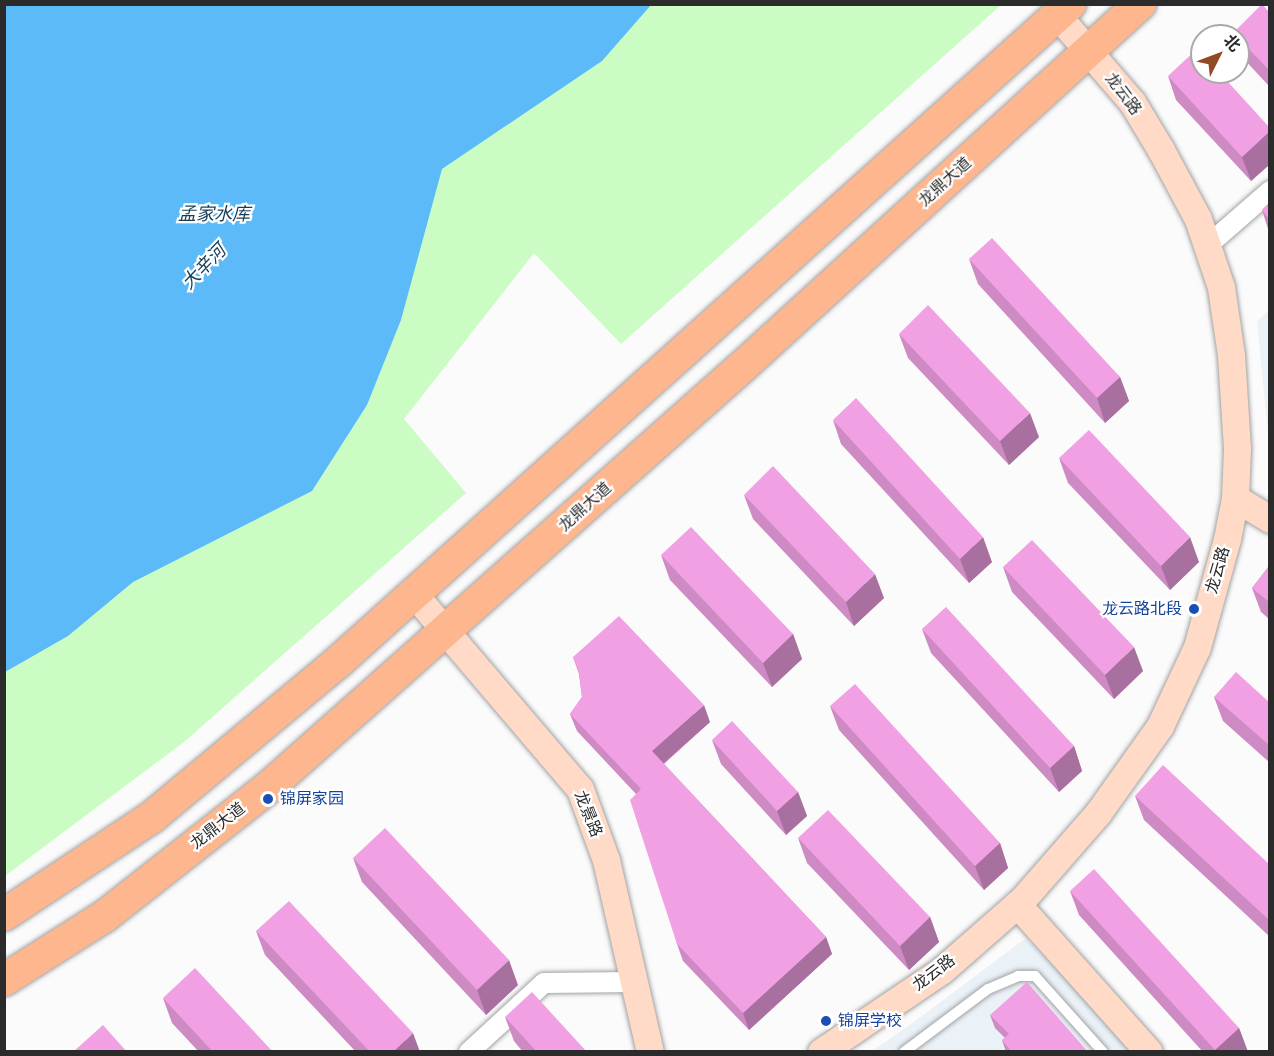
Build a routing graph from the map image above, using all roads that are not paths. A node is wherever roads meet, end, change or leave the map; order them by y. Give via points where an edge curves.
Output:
1 (1140, 4) edge
2 (1064, 10) edge
3 (1090, 51) junction
4 (1269, 191) edge
5 (1207, 246) junction
6 (1235, 498) junction
7 (1269, 519) edge
8 (414, 594) junction
9 (444, 633) junction
10 (1017, 904) junction
11 (4, 915) edge
12 (4, 980) edge
13 (635, 982) junction
14 (469, 1052) edge
15 (650, 1052) edge
16 (821, 1052) edge
17 (904, 1052) edge
18 (1103, 1052) edge
19 (1149, 1052) edge

1 - 3 main road, 龙鼎大道
2 - 3 street, 龙云路
2 - 8 main road
3 - 5 street, 龙云路 via 1132,102 1161,150 1198,219
3 - 9 main road, 龙鼎大道
4 - 5 street
5 - 6 street, 龙云路 via 1221,287 1231,355 1237,448
6 - 7 street
6 - 10 street, 龙云路 via 1197,646 1160,726 1098,813
8 - 9 street, 龙景路
8 - 11 main road via 152,817
9 - 12 main road, 龙鼎大道 via 270,786 105,916
9 - 13 street, 龙景路 via 580,789 606,860
10 - 16 street, 龙云路 via 942,970
10 - 19 street
13 - 14 street via 544,983
13 - 15 street, 龙景路
17 - 18 lane via 988,988 1018,976 1035,976

